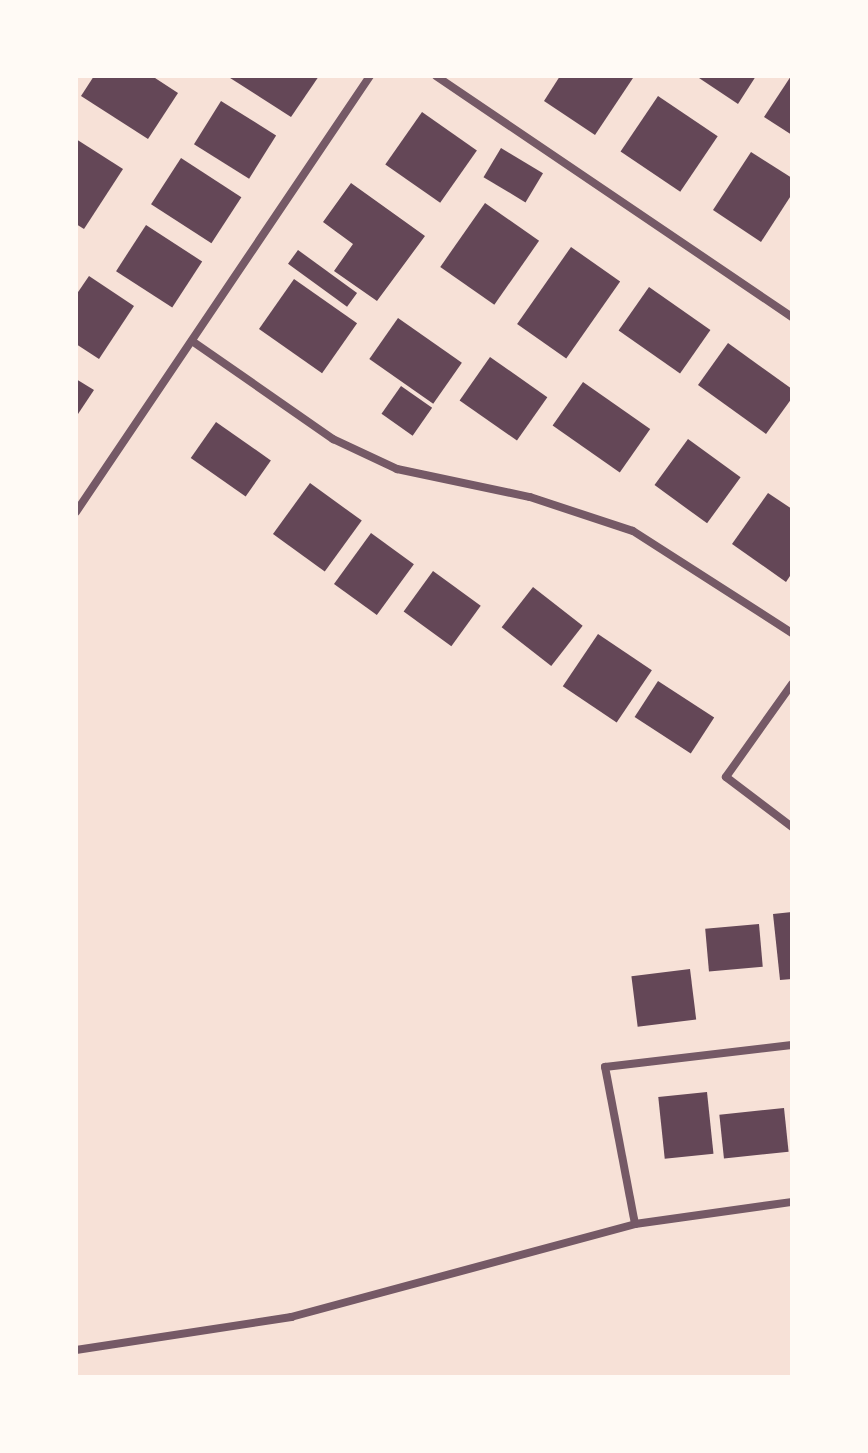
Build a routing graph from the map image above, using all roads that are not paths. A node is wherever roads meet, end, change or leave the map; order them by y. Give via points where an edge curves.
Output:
1 (370, 76) edge
2 (436, 76) edge
3 (792, 317) edge
4 (192, 341) junction
5 (76, 512) edge
6 (792, 633) edge
7 (792, 684) edge
8 (792, 827) edge
9 (792, 1045) edge
10 (792, 1202) edge
11 (635, 1224) junction
12 (76, 1350) edge

1 - 4 street
2 - 3 street
4 - 5 street
4 - 6 street via 333,439 397,469 530,497 633,531
7 - 8 street via 726,777
9 - 11 street via 605,1067
10 - 11 street
11 - 12 street via 291,1317

